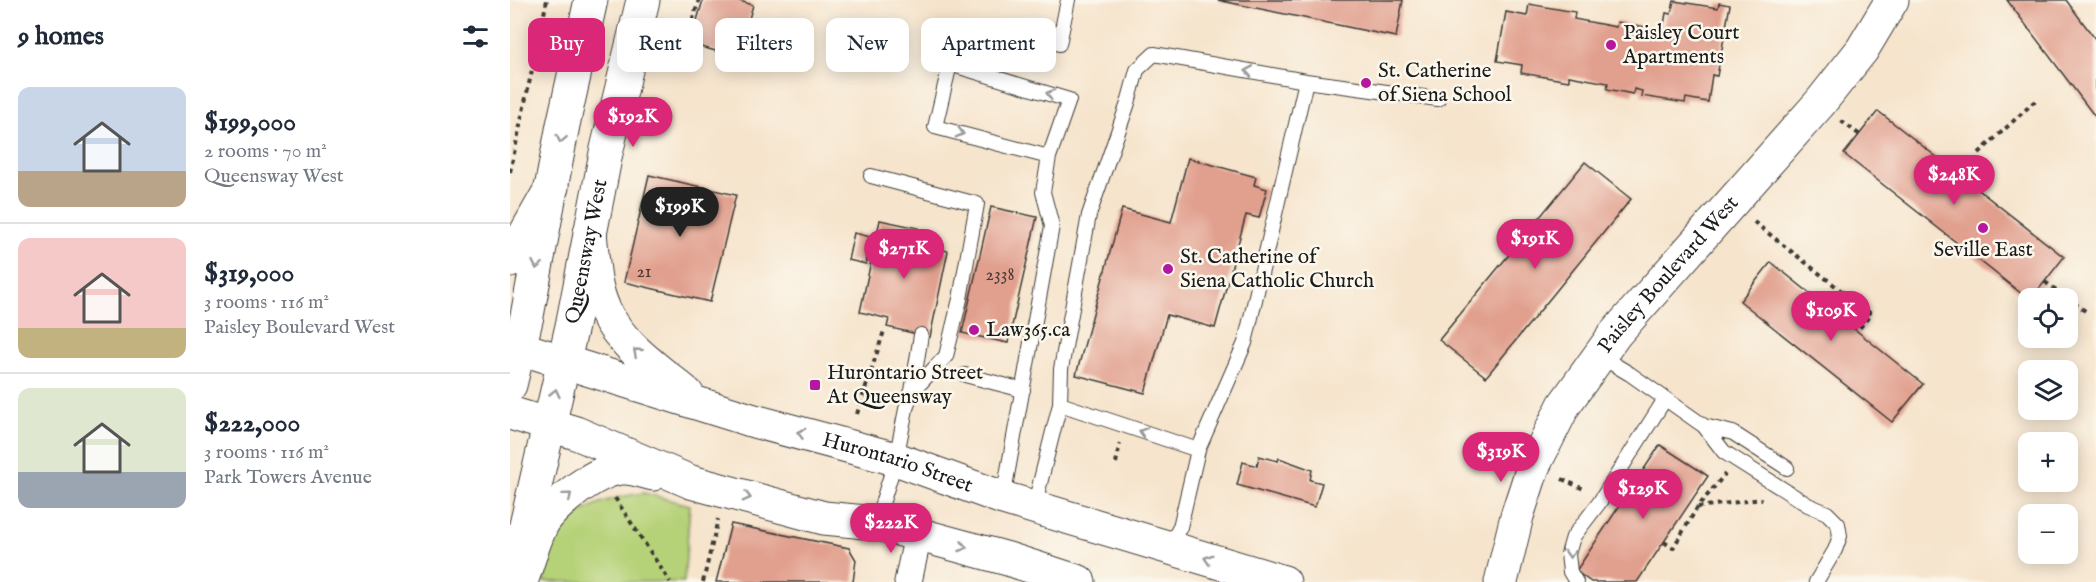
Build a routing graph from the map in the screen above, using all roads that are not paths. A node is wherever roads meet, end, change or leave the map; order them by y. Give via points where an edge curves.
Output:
1 (591, 0) edge
2 (644, 0) edge
3 (1068, 0) edge
4 (1892, 0) edge
5 (1059, 44) dead end
6 (1306, 81) junction
7 (1438, 99) dead end
8 (1049, 157) junction
9 (871, 176) dead end
10 (552, 187) junction
11 (590, 233) junction
12 (510, 261) edge
13 (921, 335) dead end
14 (515, 346) edge
15 (1598, 355) junction
16 (563, 361) junction
17 (965, 375) dead end
18 (510, 385) edge
19 (1023, 390) junction
20 (911, 393) junction
21 (1665, 399) junction
22 (698, 403) junction
23 (1060, 404) junction
24 (510, 413) edge
25 (548, 424) junction
26 (1704, 426) junction
27 (1198, 450) junction
28 (896, 459) junction
29 (1787, 468) dead end
30 (691, 482) junction
31 (1018, 502) junction
32 (876, 523) junction
33 (918, 535) junction
34 (1169, 547) junction
35 (513, 582) edge
36 (521, 582) edge
37 (908, 582) edge
38 (1079, 582) edge
39 (1284, 582) edge
40 (1501, 582) edge
41 (1576, 582) edge
42 (1816, 582) edge

1 -> 10 main road
2 - 11 main road, Queensway West
3 - 5 lane
4 - 15 main road, Paisley Boulevard West via 1862,50 1820,103
6 - 7 lane
6 -> 23 lane via 1154,54 1137,70 1089,215 1061,369
6 - 27 lane via 1245,343
8 -> 8 lane via 1069,100 950,64 935,127
8 - 19 lane via 1042,192 1052,226
9 - 20 lane via 977,204 946,356
10 - 12 main road
10 -> 14 main road
11 - 16 main road, Queensway West
22 -> 11 main road via 630,346 613,324 596,283
13 - 20 lane
14 - 16 main road, Hurontario Street
14 - 18 main road
15 - 21 lane
15 - 40 main road, Paisley Boulevard West via 1564,405 1533,467
16 - 22 main road, Hurontario Street
25 -> 16 main road, Queensway West
17 - 19 lane
19 - 31 lane
20 - 28 lane
21 - 26 lane
21 -> 41 lane via 1573,537 1568,554 1570,572
28 -> 22 main road, Hurontario Street
27 -> 23 lane
23 - 31 lane
24 - 25 main road
25 - 30 main road
25 - 35 main road, Queensway West
26 - 29 lane via 1733,433
26 - 42 lane via 1724,452 1827,513 1838,524 1840,536 1835,550
27 - 34 lane via 1180,527
28 - 31 main road, Hurontario Street
28 - 32 lane
30 -> 32 main road via 824,518
36 -> 30 main road via 542,524 555,506 597,477 623,467
31 - 34 main road, Hurontario Street
32 - 33 main road
33 - 37 street
33 -> 38 main road
39 -> 34 main road, Hurontario Street

